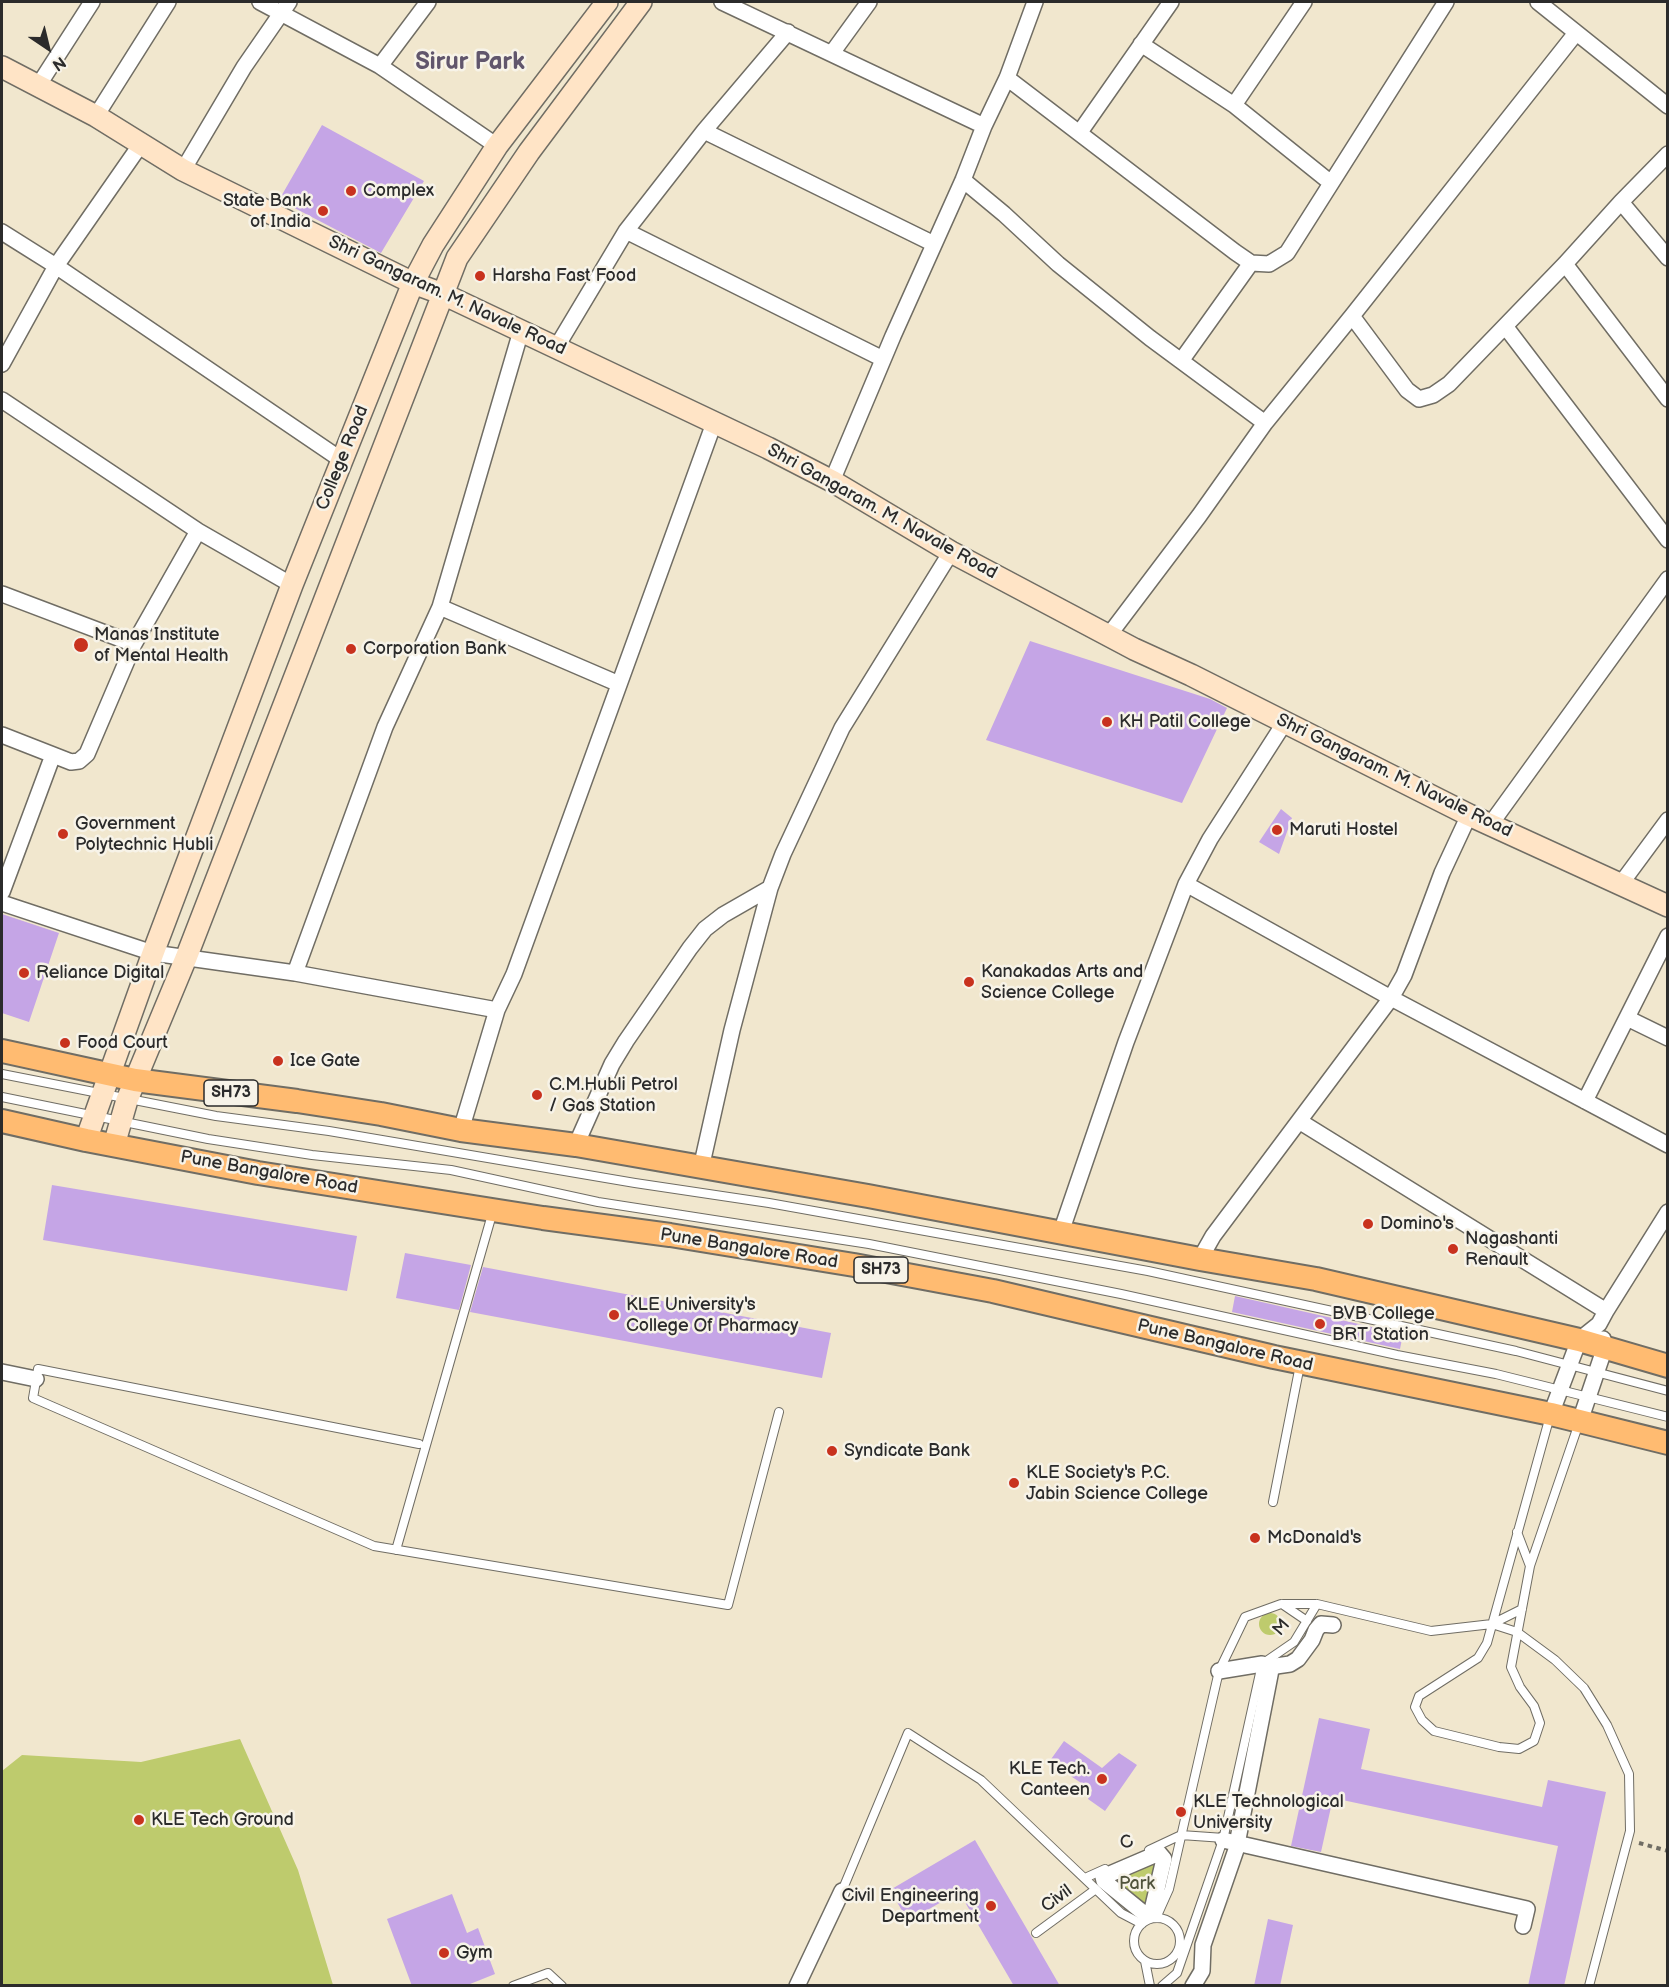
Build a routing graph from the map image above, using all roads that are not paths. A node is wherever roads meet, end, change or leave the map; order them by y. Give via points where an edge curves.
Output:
1 (92, 2) edge
2 (168, 2) edge
3 (260, 2) edge
4 (428, 2) edge
5 (607, 2) edge
6 (641, 2) edge
7 (722, 2) edge
8 (869, 2) edge
9 (1171, 2) edge
10 (1304, 2) edge
11 (1446, 2) edge
12 (1538, 2) edge
13 (1031, 3) edge
14 (285, 7) edge
15 (788, 32) junction
16 (1576, 33) junction
17 (1141, 44) junction
18 (832, 53) junction
19 (380, 66) junction
20 (2, 67) edge
21 (1007, 78) junction
22 (38, 86) junction
23 (1234, 105) junction
24 (1668, 106) edge
25 (96, 116) junction
26 (984, 126) junction
27 (704, 130) junction
28 (1080, 132) junction
29 (141, 144) junction
30 (497, 146) junction
31 (1668, 154) edge
32 (183, 170) junction
33 (963, 180) junction
34 (1331, 183) junction
35 (1621, 202) junction
36 (2, 231) edge
37 (626, 231) junction
38 (934, 244) junction
39 (1668, 258) edge
40 (1251, 263) junction
41 (1565, 264) junction
42 (56, 266) junction
43 (413, 283) junction
44 (443, 294) junction
45 (1353, 316) junction
46 (1505, 326) junction
47 (521, 331) junction
48 (556, 348) junction
49 (883, 359) junction
50 (1181, 361) junction
51 (2, 364) edge
52 (1668, 399) edge
53 (2, 400) edge
54 (714, 423) junction
55 (1265, 423) junction
56 (343, 461) junction
57 (832, 481) junction
58 (198, 531) junction
59 (1668, 540) edge
60 (951, 552) junction
61 (1668, 579) edge
62 (292, 585) junction
63 (2, 594) edge
64 (440, 607) junction
65 (1109, 635) junction
66 (134, 644) junction
67 (619, 684) junction
68 (1285, 722) junction
69 (2, 735) edge
70 (53, 756) junction
71 (1469, 815) junction
72 (1668, 820) edge
73 (1490, 825) junction
74 (1186, 884) junction
75 (1620, 885) junction
76 (770, 888) junction
77 (2, 892) edge
78 (2, 903) edge
79 (1668, 906) edge
80 (1668, 936) edge
81 (153, 953) junction
82 (186, 958) junction
83 (295, 973) junction
84 (1391, 998) junction
85 (497, 1010) junction
86 (1626, 1018) junction
87 (1668, 1038) edge
88 (2, 1051) edge
89 (2, 1074) edge
90 (105, 1084) junction
91 (131, 1090) junction
92 (2, 1097) edge
93 (1584, 1101) junction
94 (94, 1116) junction
95 (2, 1121) edge
96 (1299, 1121) junction
97 (120, 1122) junction
98 (461, 1130) junction
99 (86, 1140) junction
100 (114, 1145) junction
101 (576, 1145) junction
102 (1668, 1145) edge
103 (701, 1168) junction
104 (494, 1211) junction
105 (1668, 1212) edge
106 (1061, 1232) junction
107 (1200, 1259) junction
108 (1603, 1317) junction
109 (1579, 1340) junction
110 (1605, 1347) junction
111 (1301, 1363) junction
112 (1570, 1365) junction
113 (1668, 1366) edge
114 (2, 1372) edge
115 (1596, 1372) junction
116 (36, 1379) junction
117 (1560, 1390) junction
118 (1668, 1391) edge
119 (1588, 1398) junction
120 (778, 1412) dead end
121 (1551, 1414) junction
122 (1668, 1417) edge
123 (1580, 1422) junction
124 (1668, 1443) edge
125 (419, 1444) dead end
126 (1273, 1502) dead end
127 (1517, 1532) junction
128 (396, 1550) junction
129 (1530, 1566) junction
130 (1281, 1604) junction
131 (1317, 1604) junction
132 (1522, 1609) junction
133 (1307, 1621) junction
134 (1492, 1624) junction
135 (1333, 1625) dead end
136 (1517, 1632) junction
137 (1267, 1667) junction
138 (1219, 1671) junction
139 (1181, 1835) junction
140 (1231, 1841) junction
141 (1085, 1878) junction
142 (1096, 1889) junction
143 (842, 1890) joint
144 (1156, 1918) junction
145 (1142, 1924) junction
146 (1523, 1926) dead end
147 (1036, 1933) dead end
148 (1146, 1961) junction
149 (513, 1986) edge
150 (562, 1986) edge
151 (797, 1986) edge
152 (1150, 1986) edge
153 (1162, 1986) edge
154 (1193, 1986) edge
155 (1589, 1986) edge

1 - 22 street
2 - 25 street
3 - 14 street
4 - 19 street
5 - 30 main road, College Road
6 - 44 main road via 529,152 457,258
7 - 15 street
8 - 18 street
9 - 17 street
10 - 23 street
11 - 34 street
12 - 16 street
13 - 21 street
14 - 19 street
14 - 32 street
15 - 18 street
15 - 27 street
16 - 24 street
16 - 45 street
17 - 23 street
17 - 28 street
18 - 26 street
19 - 30 street
20 - 22 main road, Shri Gangaram. M. Navale Road
21 - 26 street
21 - 28 street
22 - 25 main road, Shri Gangaram. M. Navale Road
23 - 34 street
25 - 29 main road, Shri Gangaram. M. Navale Road
26 - 33 street
27 - 37 street
27 - 38 street
28 - 40 street
29 - 32 main road, Shri Gangaram. M. Navale Road
29 - 42 street
30 - 43 main road, College Road
31 - 35 street
32 - 43 main road, Shri Gangaram. M. Navale Road
33 - 38 street
33 - 50 street via 1058,264
34 - 40 street via 1287,253 1269,264
35 - 39 street
35 - 41 street
36 - 42 street
37 - 48 street
37 - 49 street
38 - 49 street
40 - 50 street
41 - 46 street
41 - 52 street
42 - 51 street
42 - 56 street
43 - 44 main road, Shri Gangaram. M. Navale Road
43 - 56 main road, College Road
44 - 47 main road, Shri Gangaram. M. Navale Road
44 - 82 main road
45 - 46 street via 1407,390 1419,399 1449,384
45 - 55 street
46 - 59 street
47 - 48 main road, Shri Gangaram. M. Navale Road
47 - 64 street
48 - 54 main road, Shri Gangaram. M. Navale Road
49 - 57 street
50 - 55 street
53 - 58 street
54 - 57 main road, Shri Gangaram. M. Navale Road
54 - 67 street
55 - 65 street
56 - 62 main road, College Road
57 - 60 main road, Shri Gangaram. M. Navale Road
58 - 62 street
58 - 66 street
60 - 65 main road, Shri Gangaram. M. Navale Road
60 - 76 street via 842,728
61 - 73 street
62 - 81 main road, College Road
63 - 66 street
64 - 67 street
64 - 83 street via 385,727
65 - 68 main road, Shri Gangaram. M. Navale Road
66 - 70 street via 87,754 71,762
67 - 85 street via 514,974
68 - 71 main road, Shri Gangaram. M. Navale Road
68 - 74 street
69 - 70 street
70 - 77 street
71 - 73 main road, Shri Gangaram. M. Navale Road
71 - 84 street
72 - 75 street
73 - 75 main road, Shri Gangaram. M. Navale Road
74 - 84 street
74 - 106 street via 1126,1042
75 - 79 main road, Shri Gangaram. M. Navale Road
76 - 101 street via 723,915 698,938 617,1056
76 - 103 street
78 - 81 street
80 - 86 street
81 - 82 street
81 - 90 main road, College Road
82 - 83 street
82 - 91 main road
83 - 85 street
84 - 93 street
84 - 96 street
85 - 98 street
86 - 87 street
86 - 93 street
88 - 90 main road, SH73
89 - 90 lane
90 - 91 main road, SH73
90 - 94 main road, College Road
91 - 97 main road
91 - 98 main road, SH73 via 328,1106
91 - 112 lane via 216,1116 456,1151 905,1226 1226,1287
92 - 94 lane
93 - 102 street
94 - 97 lane
94 - 99 main road, College Road
95 - 99 main road, Pune Bangalore Road / SH73
96 - 107 street
96 - 108 street
97 - 100 main road
97 - 117 lane via 312,1155 451,1170 598,1202 869,1244 1161,1302
98 - 101 main road, SH73
99 - 100 main road, Pune Bangalore Road / SH73
100 - 104 main road, Pune Bangalore Road / SH73
101 - 103 main road, SH73
103 - 106 main road, SH73
104 - 111 main road, Pune Bangalore Road / SH73 via 670,1235 993,1291
104 - 128 lane
105 - 108 street
106 - 107 main road, SH73
107 - 109 main road, SH73 via 1316,1279
108 - 109 street
108 - 110 street
109 - 110 main road, SH73
109 - 112 street
110 - 113 main road, SH73
110 - 115 street
111 - 121 main road, Pune Bangalore Road / SH73
111 - 126 lane
112 - 115 lane
112 - 117 street
114 - 116 street
115 - 118 lane
115 - 119 street
116 - 125 lane via 38,1369
116 - 128 lane via 33,1398 374,1546
117 - 119 lane
117 - 121 street
119 - 122 lane
119 - 123 street
120 - 128 lane via 728,1605
121 - 123 main road, Pune Bangalore Road / SH73
121 - 127 lane
123 - 124 main road, Pune Bangalore Road / SH73
123 - 129 lane
127 - 129 lane
127 - 134 lane
129 - 132 lane
130 - 131 lane
130 - 133 lane
130 - 138 lane via 1245,1617
131 - 133 lane, M
131 - 134 lane via 1431,1631
132 - 134 lane
132 - 136 lane
133 - 137 lane, M via 1294,1642
134 - 136 lane
134 - 136 lane via 1478,1658 1419,1696 1415,1707 1434,1731 1519,1749 1534,1741 1540,1723 1511,1667
135 - 137 street via 1322,1624 1298,1659
136 - 155 lane via 1584,1688 1607,1725 1629,1774 1630,1831
137 - 138 street
137 - 140 street
138 - 139 lane
139 - 140 lane
139 - 141 lane, C
139 - 144 lane via 1169,1889
140 - 146 street via 1527,1910
140 - 153 lane via 1177,1973
140 - 154 street via 1203,1944 1202,1971
141 - 142 lane
141 - 143 lane via 981,1780 908,1733
142 - 145 lane via 1121,1913
142 - 147 lane, Civil
143 - 151 street
144 - 145 lane
144 - 148 lane via 1177,1928 1180,1944 1166,1962
145 - 148 lane via 1134,1937 1135,1949
148 - 152 lane
149 - 150 lane via 548,1973

